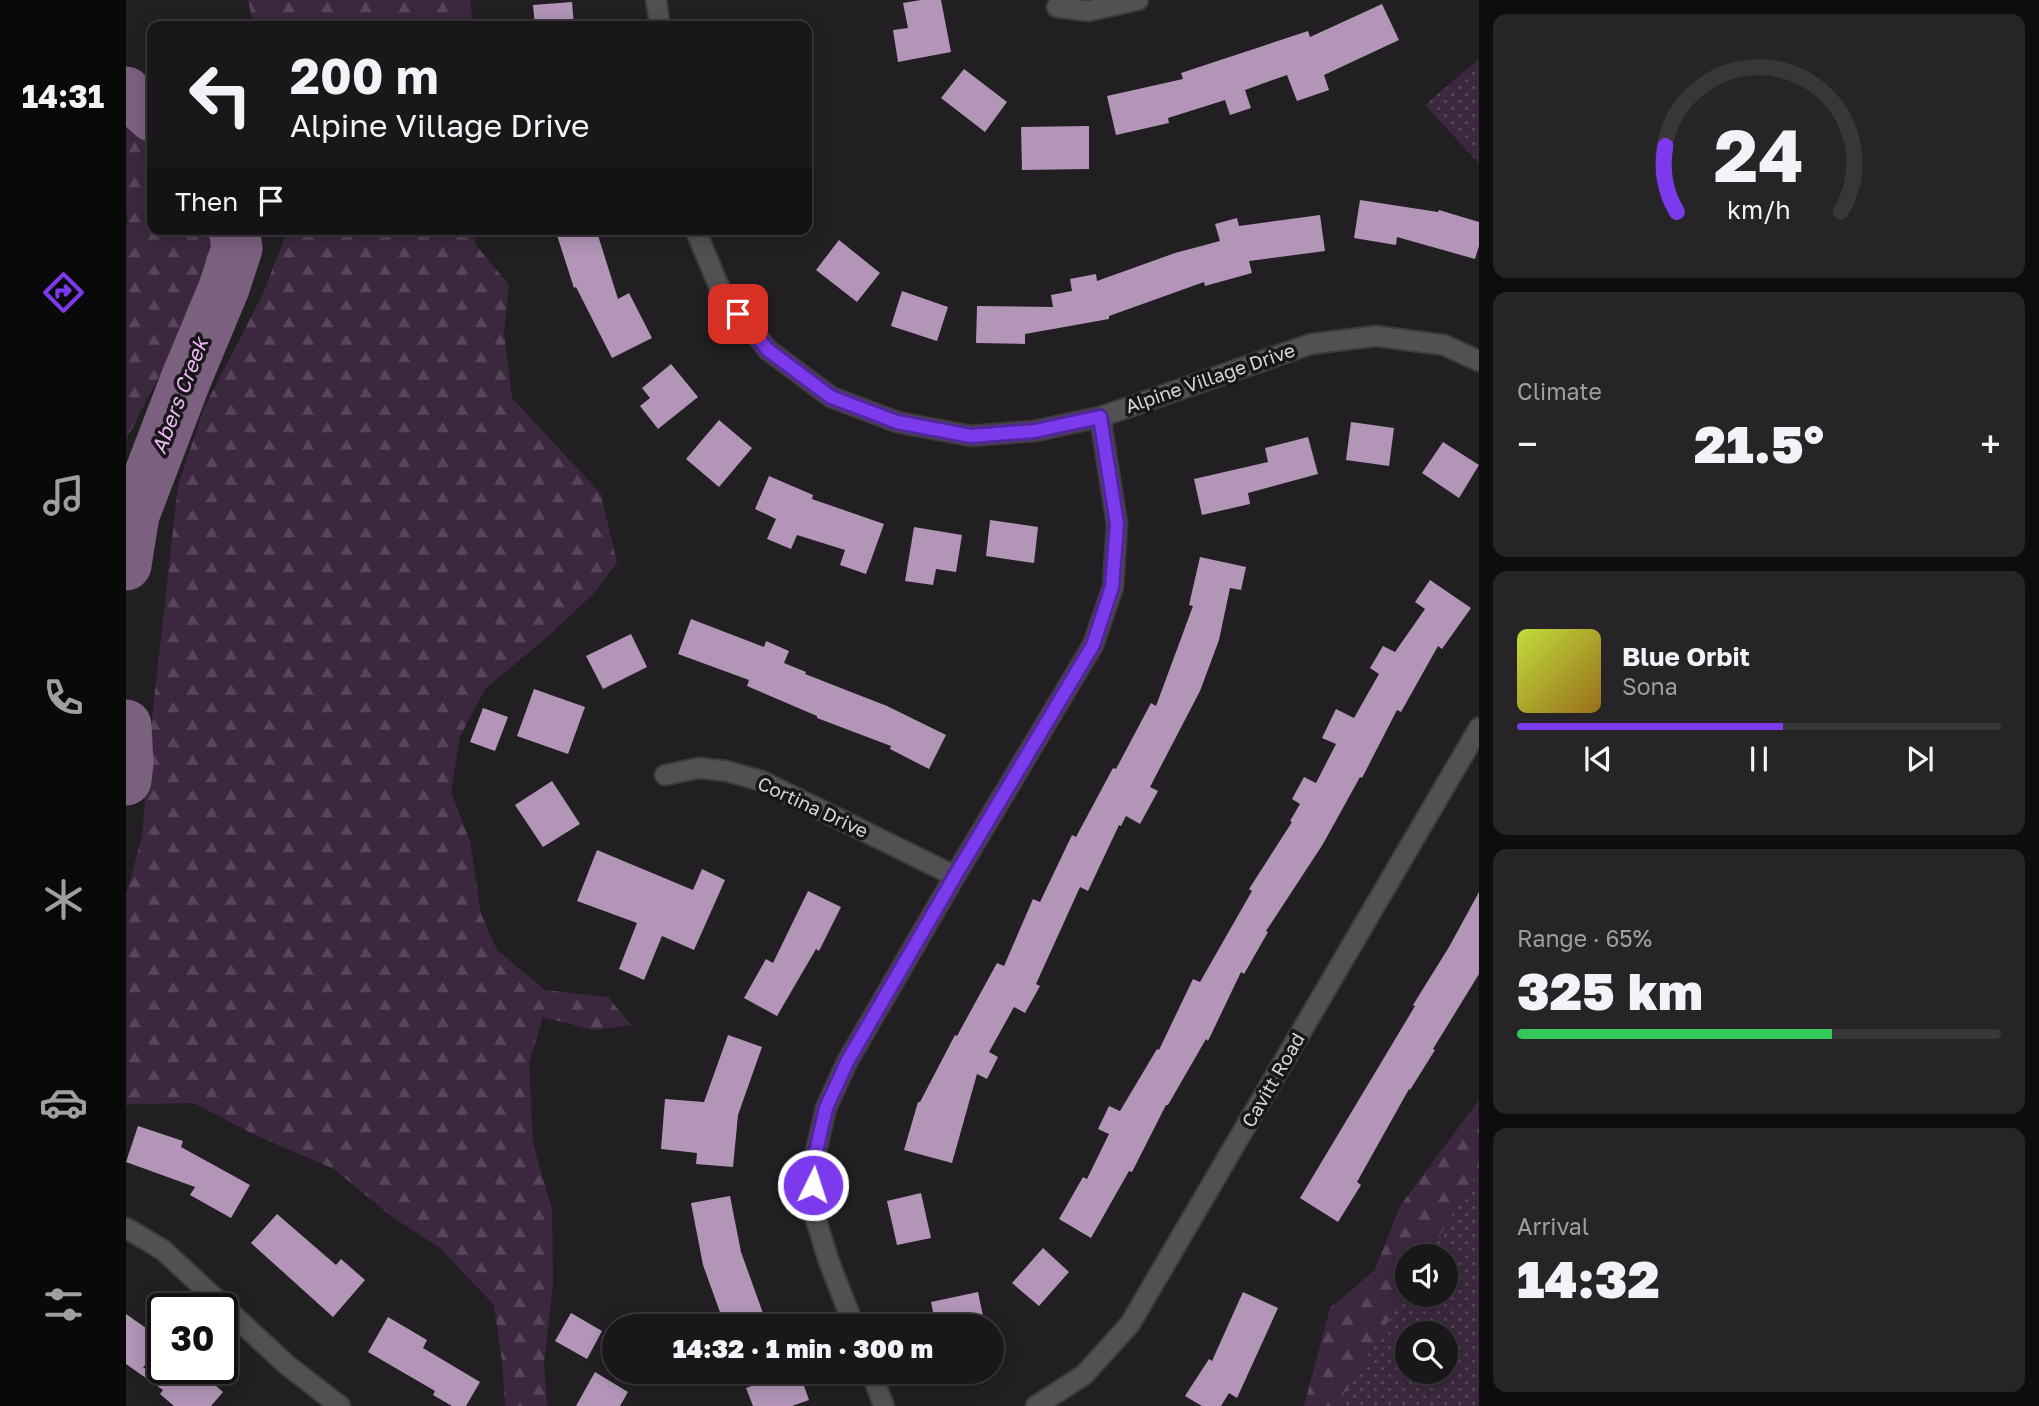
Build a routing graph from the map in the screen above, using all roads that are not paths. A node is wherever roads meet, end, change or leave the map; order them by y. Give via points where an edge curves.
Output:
1 (656, 0) edge
2 (1138, 0) edge
3 (1057, 7) dead end
4 (659, 21) edge
5 (698, 235) edge
6 (1479, 360) edge
7 (1100, 417) junction
8 (1479, 728) edge
9 (665, 775) dead end
10 (955, 876) junction
11 (126, 1228) edge
12 (849, 1314) edge
13 (876, 1384) edge
14 (340, 1406) edge
15 (884, 1406) edge
16 (1037, 1406) edge

1 - 4 street
2 - 3 street via 1088,11
5 - 7 street, Alpine Village Drive via 723,296 768,350 831,397 897,422 971,436 1035,431
6 - 7 street, Alpine Village Drive via 1444,345 1376,336 1311,344
7 - 10 street via 1117,524 1112,587 1093,645
8 - 16 street, Cavitt Road via 1130,1324 1084,1375
9 - 10 street, Cortina Drive via 699,768 762,781
10 - 12 street via 847,1062 826,1108 814,1160 813,1210
11 - 14 street via 163,1250 288,1365
13 - 15 street

